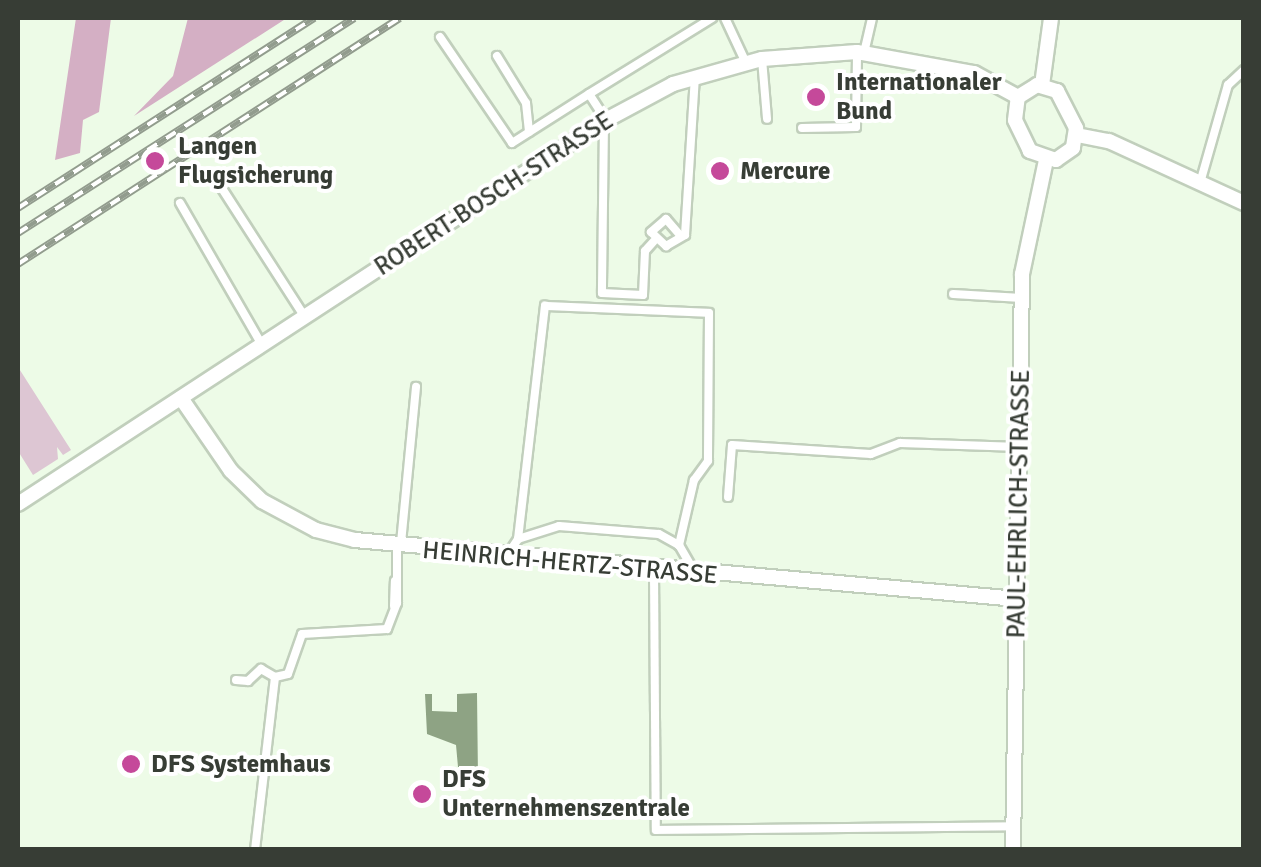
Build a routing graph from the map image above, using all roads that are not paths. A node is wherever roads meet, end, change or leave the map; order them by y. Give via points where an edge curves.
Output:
1 (712, 18) edge
2 (724, 18) edge
3 (872, 18) edge
4 (1050, 18) edge
5 (440, 36) dead end
6 (861, 52) junction
7 (497, 56) dead end
8 (762, 60) junction
9 (746, 63) junction
10 (1244, 70) edge
11 (695, 77) junction
12 (1042, 85) junction
13 (589, 94) junction
14 (1018, 97) junction
15 (767, 118) dead end
16 (605, 121) junction
17 (802, 128) dead end
18 (529, 132) junction
19 (1076, 135) junction
20 (1046, 160) junction
21 (214, 176) dead end
22 (1200, 183) junction
23 (1244, 202) edge
24 (180, 203) dead end
25 (679, 234) junction
26 (654, 241) junction
27 (953, 294) dead end
28 (1022, 298) junction
29 (305, 316) junction
30 (262, 345) junction
31 (416, 387) dead end
32 (181, 398) junction
33 (1020, 447) junction
34 (728, 497) dead end
35 (18, 504) edge
36 (518, 539) junction
37 (680, 544) junction
38 (399, 548) junction
39 (506, 558) junction
40 (654, 572) junction
41 (696, 575) junction
42 (1018, 600) junction
43 (274, 677) junction
44 (236, 680) dead end
45 (1014, 826) junction
46 (254, 850) edge
47 (1013, 850) edge

1 - 13 lane
2 - 9 lane
3 - 6 lane
4 - 12 street
5 - 18 lane via 512,143
6 - 8 street, ROBERT-BOSCH-STRASSE
6 - 14 street, ROBERT-BOSCH-STRASSE via 974,72
6 - 17 lane via 856,127
7 - 18 lane via 526,103
8 - 9 street, ROBERT-BOSCH-STRASSE
8 - 15 lane
9 - 11 street, ROBERT-BOSCH-STRASSE
10 - 22 lane via 1228,84
11 - 16 street, ROBERT-BOSCH-STRASSE
11 - 25 lane via 685,235
12 - 14 street
12 - 19 street via 1062,97
13 - 16 lane
13 - 18 lane
14 - 20 street via 1014,114 1025,144
16 - 26 lane via 602,293 643,295 645,251
16 - 29 street, ROBERT-BOSCH-STRASSE
19 - 20 street via 1068,154
19 - 22 street via 1109,141
20 - 28 street, PAUL-EHRLICH-STRASSE via 1024,253
21 - 29 lane
22 - 23 street
24 - 30 lane
25 - 26 lane via 670,246
25 - 26 lane via 674,222 662,219 652,228
27 - 28 lane
28 - 33 street, PAUL-EHRLICH-STRASSE
29 - 30 street, ROBERT-BOSCH-STRASSE
30 - 32 street, ROBERT-BOSCH-STRASSE
31 - 38 lane
32 - 35 street, ROBERT-BOSCH-STRASSE
32 - 38 street, HEINRICH-HERTZ-STRASSE via 231,470 262,501 316,530
33 - 34 lane via 900,443 871,454 732,445
33 - 42 street, PAUL-EHRLICH-STRASSE
36 - 37 lane via 559,526 660,534
36 - 37 lane via 545,306 709,313 708,461 694,480
36 - 39 lane
37 - 41 lane
38 - 39 street, HEINRICH-HERTZ-STRASSE
38 - 43 lane via 387,629 302,634 296,664
39 - 40 street, HEINRICH-HERTZ-STRASSE
40 - 41 street, HEINRICH-HERTZ-STRASSE
40 - 45 lane via 656,830
41 - 42 street, HEINRICH-HERTZ-STRASSE
42 - 45 street, PAUL-EHRLICH-STRASSE
43 - 44 lane via 261,669 248,681
43 - 46 lane
45 - 47 street, PAUL-EHRLICH-STRASSE

